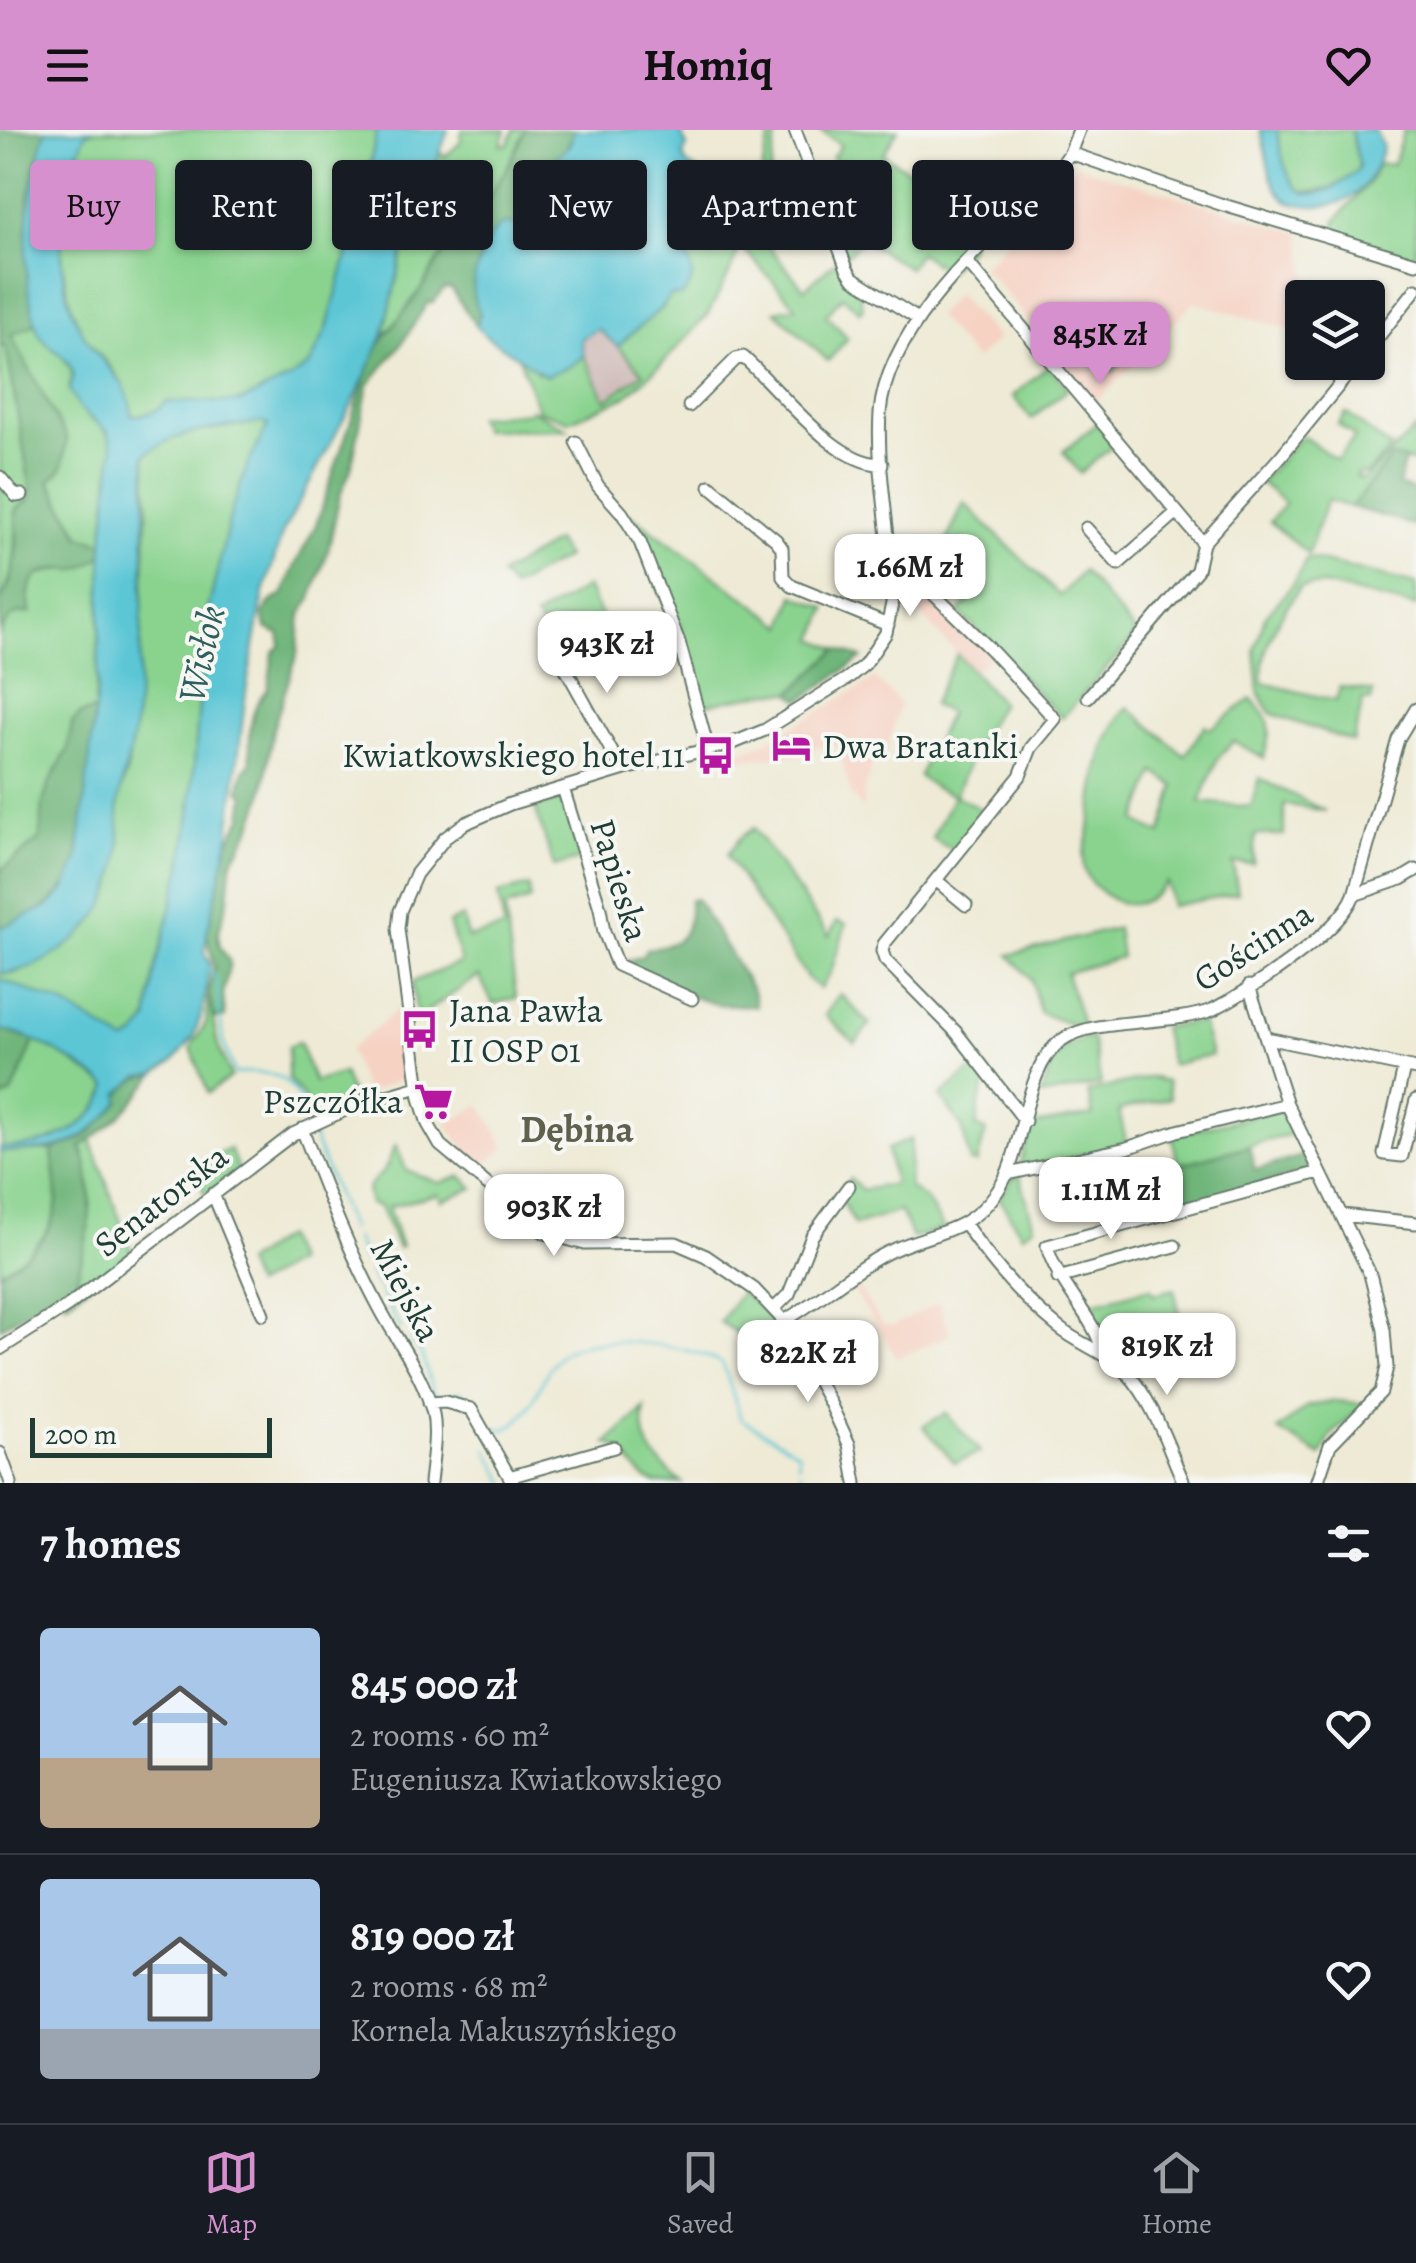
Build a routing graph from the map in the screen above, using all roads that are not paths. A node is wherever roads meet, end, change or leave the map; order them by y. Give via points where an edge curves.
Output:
1 (795, 130) edge
2 (1079, 130) edge
3 (1070, 154) junction
4 (968, 263) junction
5 (1416, 263) edge
6 (1416, 289) edge
7 (918, 318) junction
8 (1385, 328) edge
9 (1343, 380) edge
10 (689, 406) dead end
11 (576, 442) dead end
12 (882, 464) junction
13 (0, 476) edge
14 (710, 486) dead end
15 (22, 496) dead end
16 (1176, 512) junction
17 (1086, 528) dead end
18 (1202, 543) junction
19 (891, 577) junction
20 (888, 624) junction
21 (552, 644) dead end
22 (1088, 696) dead end
23 (1415, 712) edge
24 (708, 749) junction
25 (624, 770) junction
26 (563, 788) junction
27 (1416, 870) edge
28 (937, 882) junction
29 (1354, 895) junction
30 (966, 905) dead end
31 (1249, 986) junction
32 (692, 999) dead end
33 (1266, 1038) junction
34 (1410, 1069) edge
35 (418, 1087) junction
36 (1416, 1100) edge
37 (1288, 1104) junction
38 (1025, 1121) junction
39 (302, 1129) junction
40 (1320, 1172) junction
41 (1008, 1174) junction
42 (849, 1186) dead end
43 (213, 1194) junction
44 (1342, 1215) junction
45 (1416, 1223) edge
46 (966, 1224) junction
47 (1175, 1246) dead end
48 (1058, 1278) junction
49 (774, 1308) junction
50 (263, 1314) dead end
51 (784, 1321) junction
52 (0, 1349) edge
53 (1102, 1352) junction
54 (430, 1402) junction
55 (614, 1447) dead end
56 (0, 1453) edge
57 (511, 1480) edge
58 (11, 1483) edge
59 (430, 1483) edge
60 (856, 1483) edge
61 (1184, 1483) edge
62 (1317, 1483) edge

1 - 7 street via 847,269
2 - 3 street
3 - 4 street
3 - 5 street
4 - 7 street
4 - 16 street
6 - 8 street
7 - 12 street via 885,385
9 - 18 street
10 - 12 street via 743,357 842,450
11 - 24 street via 598,486 640,542 679,642
12 - 19 street
13 - 15 street
14 - 20 street via 776,540 783,577 792,586
16 - 17 street via 1118,564
16 - 18 street
18 - 22 street via 1197,570
19 - 20 street
19 - 28 street via 915,576 1055,719 1030,748 1020,776
20 - 24 street via 873,655 848,678 765,730
21 - 25 street
23 - 29 street, Gościnna via 1398,739
24 - 25 street
25 - 26 street
26 - 32 street, Papieska via 617,965
26 - 35 street via 464,824 430,856 406,893 398,929
27 - 29 street
28 - 30 street
28 - 38 street via 884,944 885,960 956,1032
29 - 31 street, Gościnna via 1334,927
31 - 33 street
31 - 38 street, Gościnna via 1202,1014 1068,1037 1044,1060
33 - 34 street
33 - 37 street
34 - 36 street via 1384,1154 1402,1156
35 - 39 street, Senatorska
35 - 49 street via 440,1145 545,1233 585,1244 683,1245 731,1272
37 - 40 street
37 - 41 street
38 - 41 street, Gościnna
39 - 43 street, Senatorska
39 - 54 street, Miejska via 378,1306
40 - 44 street
40 - 48 street via 1057,1241 1047,1246
41 - 46 street, Gościnna
42 - 49 street via 812,1236 789,1294
43 - 50 street
43 - 52 street, Senatorska via 69,1305
44 - 45 street
44 - 62 street via 1370,1274 1387,1367 1381,1392 1330,1444
46 - 51 street, Gościnna via 886,1253
46 - 53 street via 1046,1317
47 - 48 street
48 - 53 street
49 - 51 street
51 - 60 street via 844,1431
53 - 61 street via 1139,1389
54 - 57 street via 471,1408
54 - 59 street, Miejska
55 - 57 street
56 - 58 street

